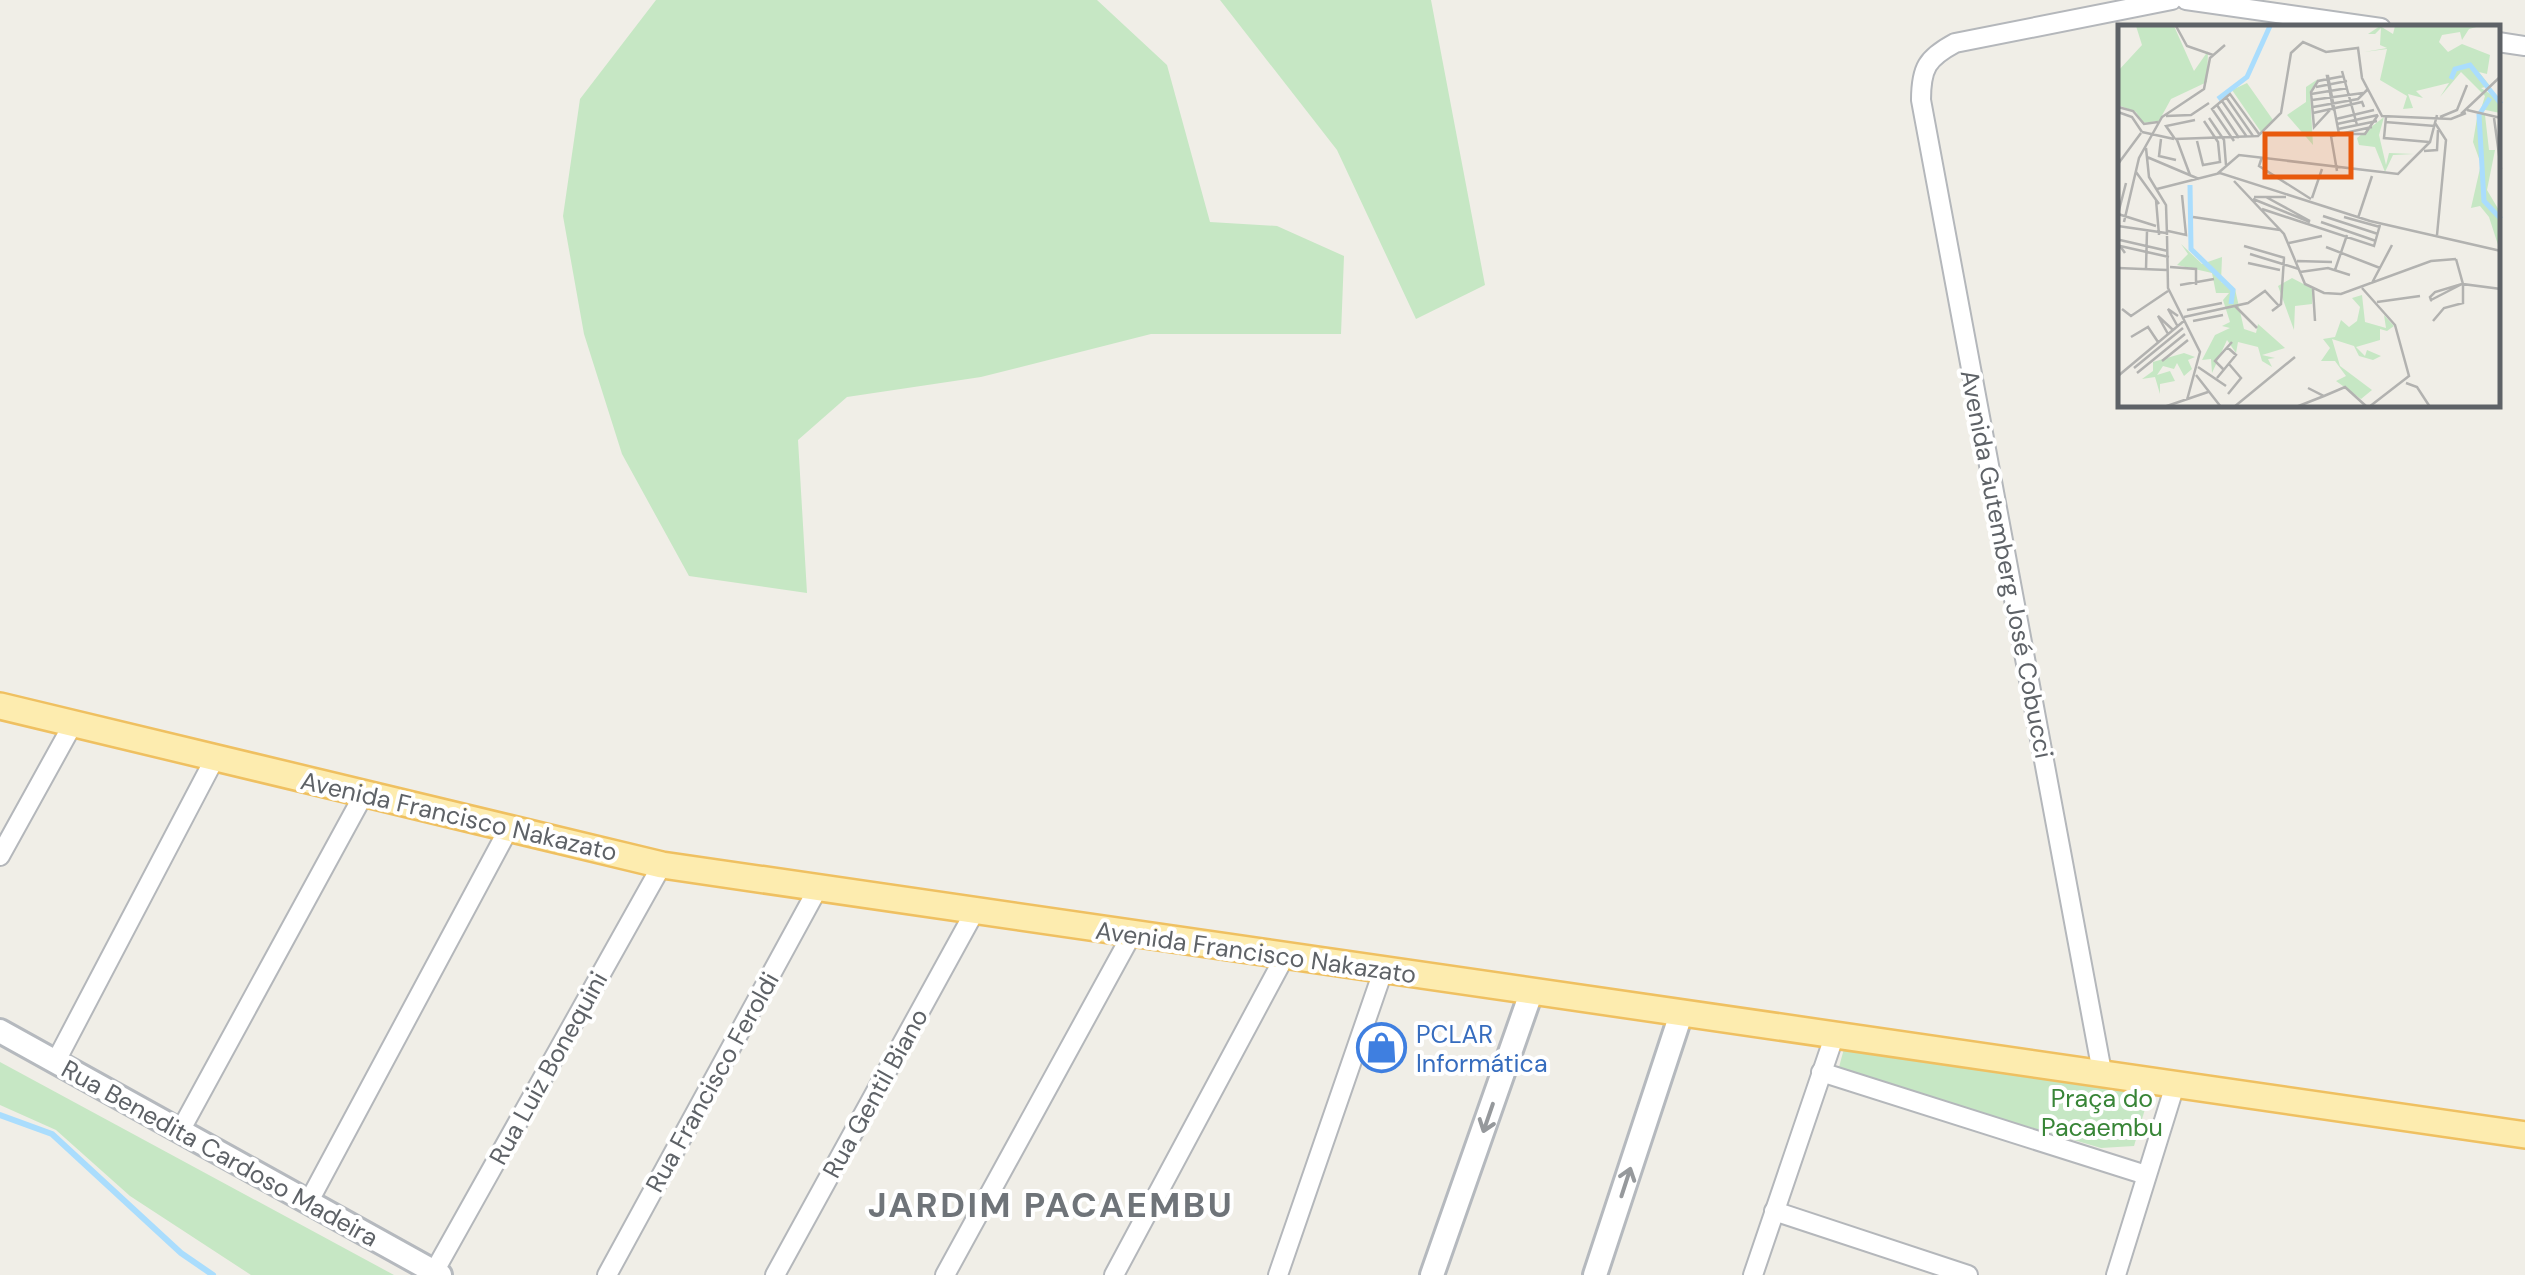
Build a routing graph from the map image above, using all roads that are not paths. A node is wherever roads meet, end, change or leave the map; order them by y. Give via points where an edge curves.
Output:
1 (2172, 0) edge
2 (2186, 0) edge
3 (2360, 25) edge
4 (2500, 42) edge
5 (2525, 46) edge
6 (0, 706) edge
7 (73, 724) junction
8 (215, 758) junction
9 (364, 794) junction
10 (509, 828) junction
11 (0, 856) edge
12 (662, 864) junction
13 (816, 890) junction
14 (975, 911) junction
15 (1132, 934) junction
16 (1285, 956) junction
17 (1383, 971) junction
18 (1531, 992) junction
19 (1681, 1014) junction
20 (0, 1031) edge
21 (1836, 1034) junction
22 (56, 1062) junction
23 (1821, 1072) junction
24 (2102, 1072) junction
25 (2175, 1085) junction
26 (179, 1133) junction
27 (2525, 1134) edge
28 (2146, 1175) junction
29 (308, 1203) junction
30 (1774, 1211) junction
31 (437, 1273) edge
32 (607, 1275) edge
33 (775, 1275) edge
34 (945, 1275) edge
35 (1114, 1275) edge
36 (1278, 1275) edge
37 (1432, 1275) edge
38 (1596, 1275) edge
39 (1753, 1275) edge
40 (1968, 1275) edge
41 (2116, 1275) edge

1 - 24 street, Avenida Gutemberg José Cobucci via 1955,43 1930,56 1921,74
2 - 3 street
4 - 5 street
6 - 7 main road, Avenida Francisco Nakazato
7 - 8 main road, Avenida Francisco Nakazato
7 - 11 street
8 - 9 main road, Avenida Francisco Nakazato
8 - 22 street
9 - 10 main road, Avenida Francisco Nakazato
9 - 26 street
10 - 12 main road, Avenida Francisco Nakazato
10 - 29 street
12 - 13 main road, Avenida Francisco Nakazato
12 - 31 street, Rua Luiz Bonequini
13 - 14 main road, Avenida Francisco Nakazato
13 - 32 street, Rua Francisco Feroldi
14 - 15 main road, Avenida Francisco Nakazato
14 - 33 street, Rua Gentil Biano
15 - 16 main road, Avenida Francisco Nakazato
15 - 34 street
16 - 17 main road, Avenida Francisco Nakazato
16 - 35 street
17 - 18 main road, Avenida Francisco Nakazato
17 - 36 street
18 - 19 main road, Avenida Francisco Nakazato
18 -> 37 street
19 - 21 main road, Avenida Francisco Nakazato
38 -> 19 street
20 - 22 street, Rua Benedita Cardoso Madeira
21 - 23 street
21 - 24 main road, Avenida Francisco Nakazato
22 - 26 street, Rua Benedita Cardoso Madeira
23 - 28 street
23 - 30 street
24 - 25 main road, Avenida Francisco Nakazato
25 - 27 main road, Avenida Francisco Nakazato
25 - 28 street
26 - 29 street, Rua Benedita Cardoso Madeira
28 - 41 street
29 - 31 street, Rua Benedita Cardoso Madeira
30 - 39 street
30 - 40 street

